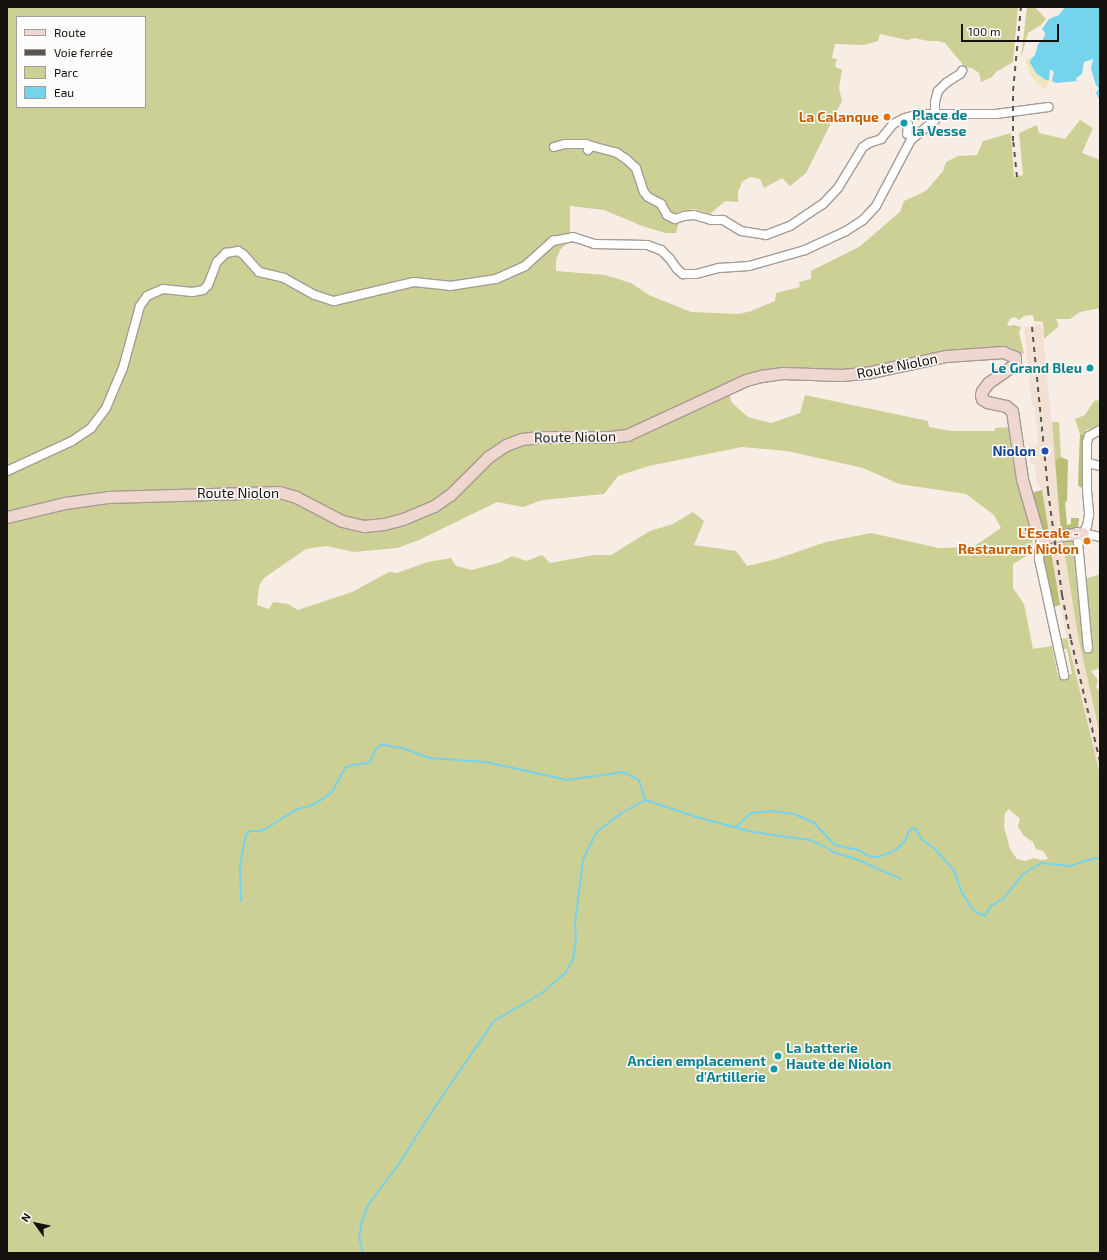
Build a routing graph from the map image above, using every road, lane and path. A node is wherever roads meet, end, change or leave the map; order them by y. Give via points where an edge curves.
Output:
1 (962, 71) dead end
2 (1049, 107) dead end
3 (935, 114) junction
4 (905, 118) junction
5 (907, 134) dead end
6 (554, 147) dead end
7 (419, 278) dead end
8 (410, 283) junction
9 (1097, 431) edge
10 (1088, 464) junction
11 (1100, 466) edge
12 (7, 471) edge
13 (7, 517) edge
14 (1080, 532) junction
15 (1041, 536) junction
16 (1100, 537) edge
17 (1088, 648) dead end
18 (1064, 675) dead end

1 - 3 street via 938,91 934,102
2 - 3 street via 996,114
3 - 4 street via 918,114
3 - 8 street via 933,124 911,140 876,206 863,220 805,250 749,266 683,274 661,250 647,246 594,244 573,237 554,242 525,266 496,279 450,286
4 - 5 street
4 - 6 street via 893,124 881,139 863,148 838,188 823,204 790,226 766,235 741,231 723,220 711,220 694,215 675,219 667,215 661,204 648,197 636,168 617,153 576,144
7 - 8 street
8 - 12 street via 329,300 284,278 258,272 238,251 226,254 217,262 208,285 203,290 192,292 163,289 147,296 140,306 123,368 106,408 91,428 72,441
9 - 10 street via 1089,436
10 - 11 street
10 - 14 street via 1089,515 1087,526
13 - 15 street, Route Niolon via 108,496 278,492 289,494 342,521 372,526 403,519 434,506 450,495 488,457 506,444 522,439 610,438 627,435 746,380 767,374 866,374 946,356 1003,352 1015,357 1015,364 988,383 981,395 987,402 1006,406 1012,411 1022,479 1037,531
14 - 15 street
14 - 16 street
14 - 17 street
15 - 18 street via 1039,559

